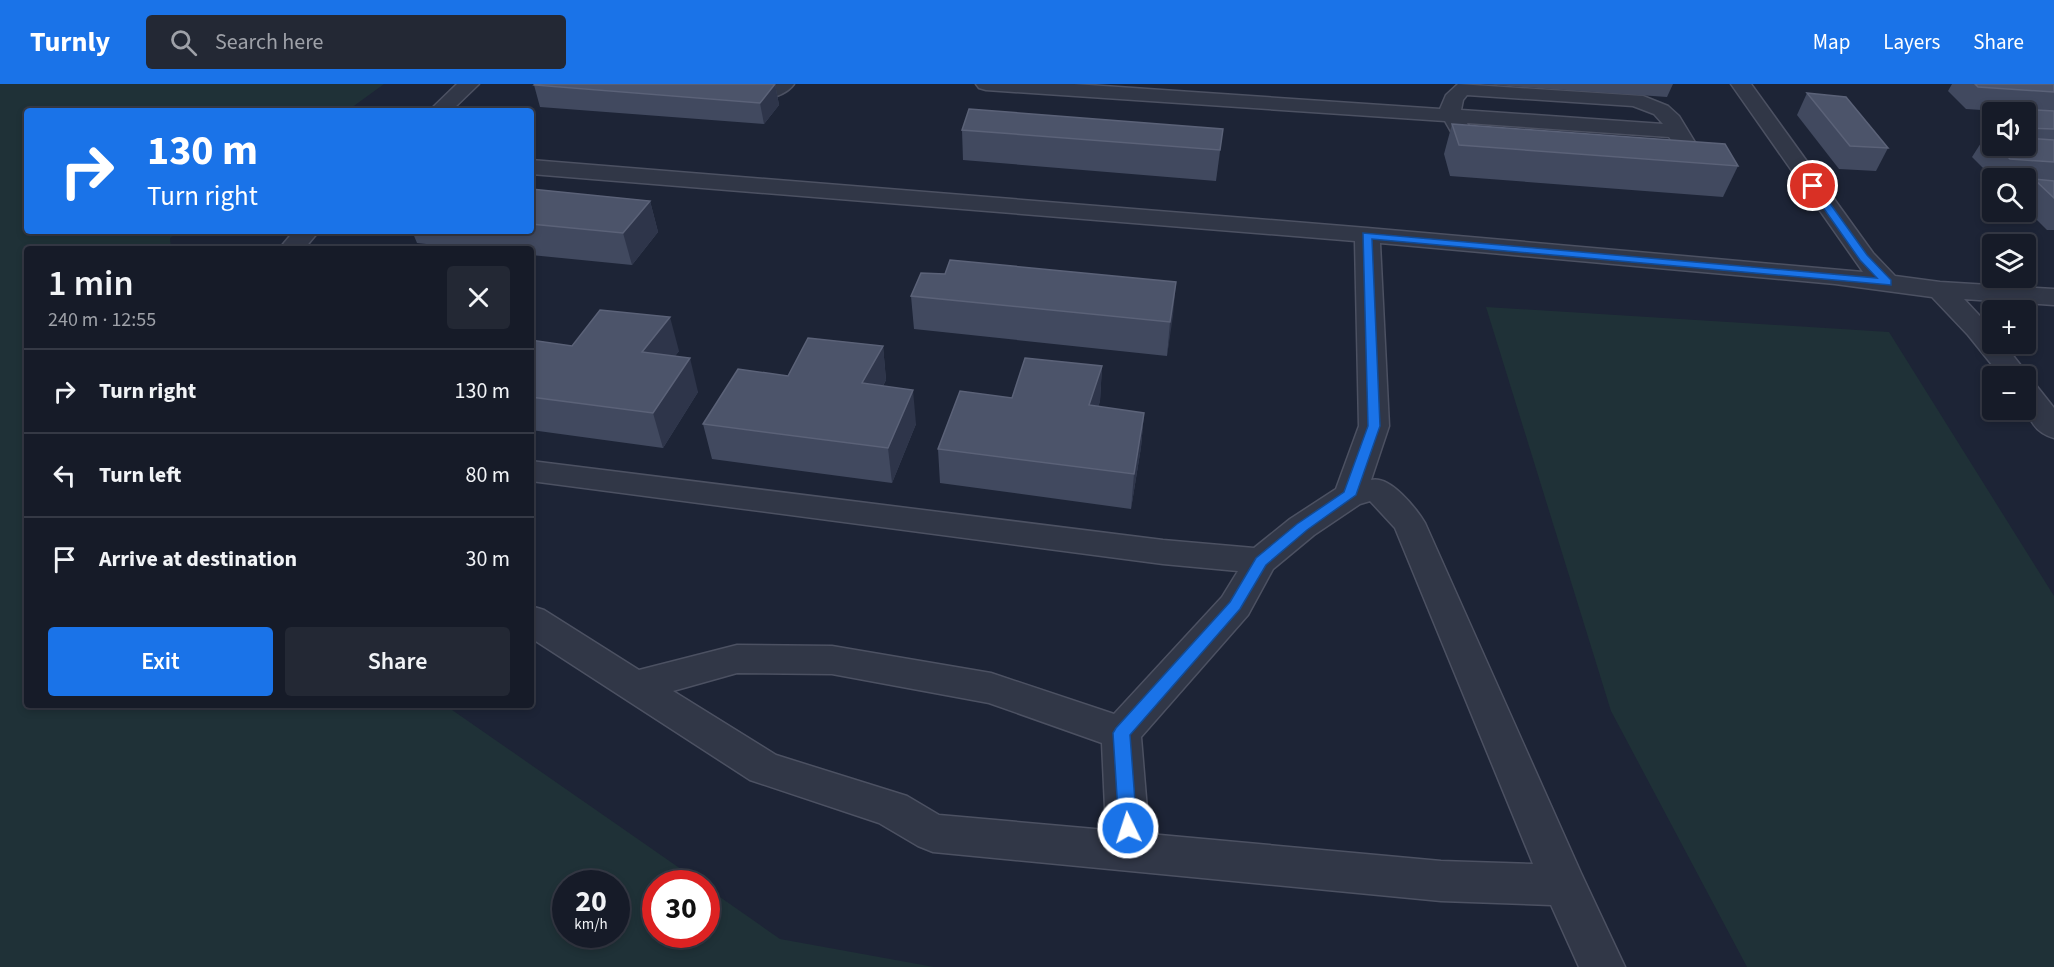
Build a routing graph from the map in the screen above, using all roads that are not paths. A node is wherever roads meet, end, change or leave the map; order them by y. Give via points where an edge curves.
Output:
1 (469, 84) edge
2 (784, 84) edge
3 (986, 84) edge
4 (1741, 84) edge
5 (1007, 90) edge
6 (714, 93) edge
7 (1218, 101) edge
8 (442, 108) edge
9 (1454, 117) junction
10 (1676, 131) junction
11 (534, 167) edge
12 (304, 234) edge
13 (1367, 235) junction
14 (294, 246) edge
15 (1887, 283) junction
16 (1940, 290) junction
17 (2054, 297) edge
18 (2007, 366) edge
19 (2036, 404) edge
20 (2054, 428) edge
21 (534, 471) edge
22 (1350, 495) junction
23 (1261, 561) junction
24 (534, 622) edge
25 (634, 686) junction
26 (1121, 733) junction
27 (1130, 852) junction
28 (1564, 885) junction
29 (1602, 967) edge

1 - 8 street
2 - 6 street via 772,92 748,96
3 - 5 street
4 - 15 street via 1864,258
5 - 7 street
7 - 9 street
9 - 10 street
9 - 10 street via 1450,109 1462,89 1636,100 1661,110 1672,120
9 - 10 street via 1460,131 1477,144 1507,151 1666,162 1684,155 1684,144
11 - 13 street
12 - 14 street
13 - 15 street
13 - 22 street via 1374,426
15 - 16 street
16 - 17 street
16 - 18 street
19 - 20 street
21 - 23 street via 1139,549
22 - 23 street
22 - 28 street via 1377,489 1408,523
23 - 26 street via 1235,606
24 - 25 street
25 - 26 street via 737,658 832,660 991,688
25 - 27 street via 764,768 892,809 933,833
26 - 27 street
27 - 28 street via 1441,882
28 - 29 street

